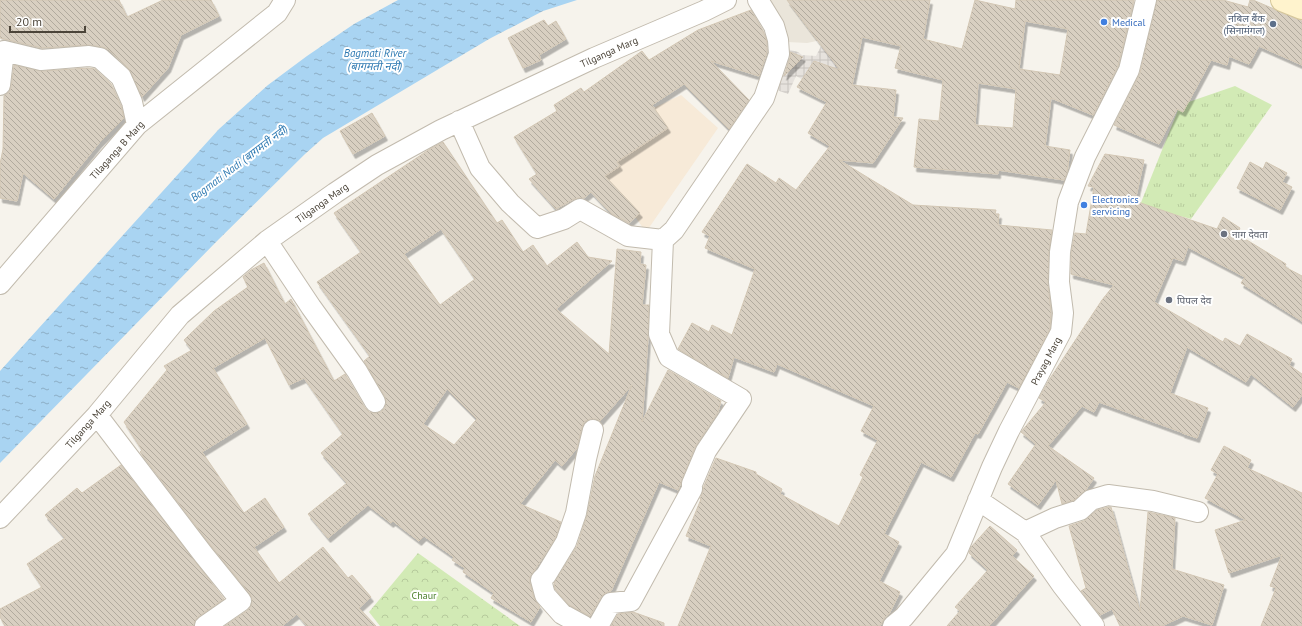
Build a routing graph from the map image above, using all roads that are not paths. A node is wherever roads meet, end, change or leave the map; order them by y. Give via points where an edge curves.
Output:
1 (285, 0) edge
2 (726, 0) edge
3 (758, 0) edge
4 (1146, 0) edge
5 (1282, 0) edge
6 (1302, 8) edge
7 (2, 49) edge
8 (0, 86) edge
9 (459, 121) junction
10 (137, 125) junction
11 (663, 240) junction
12 (267, 241) junction
13 (0, 284) edge
14 (375, 402) dead end
15 (97, 415) junction
16 (593, 430) dead end
17 (978, 500) junction
18 (1198, 512) dead end
19 (0, 518) edge
20 (1025, 532) junction
21 (205, 626) edge
22 (584, 626) edge
23 (598, 626) edge
24 (893, 626) edge
25 (1094, 626) edge

1 - 10 street, Tilaganga B Marg via 277,13
2 - 9 street, Tilganga Marg
3 - 11 street via 774,26 780,54 764,98 674,230
4 - 17 street, Prayag Marg via 1129,70 1085,157 1068,202 1060,252 1062,332 1009,430
5 - 6 main road
7 - 8 street
7 - 10 street via 40,60 89,56 100,58 121,76 132,102
9 - 11 street via 480,168 537,228 564,219 580,209 628,236
9 - 12 street, Tilganga Marg via 377,165
10 - 13 street, Tilaganga B Marg
11 - 23 street via 658,334 669,357 741,399 706,451 692,489 631,601 611,603
12 - 14 street via 323,325 357,370
12 - 15 street, Tilganga Marg via 180,315
15 - 19 street, Tilganga Marg
15 - 21 street via 241,601
16 - 22 street via 576,513 566,542 541,580 545,595 562,614
17 - 20 street
17 - 24 street, Prayag Marg via 956,554 904,617
18 - 20 street via 1153,501 1108,496 1091,500 1080,510
20 - 25 street

